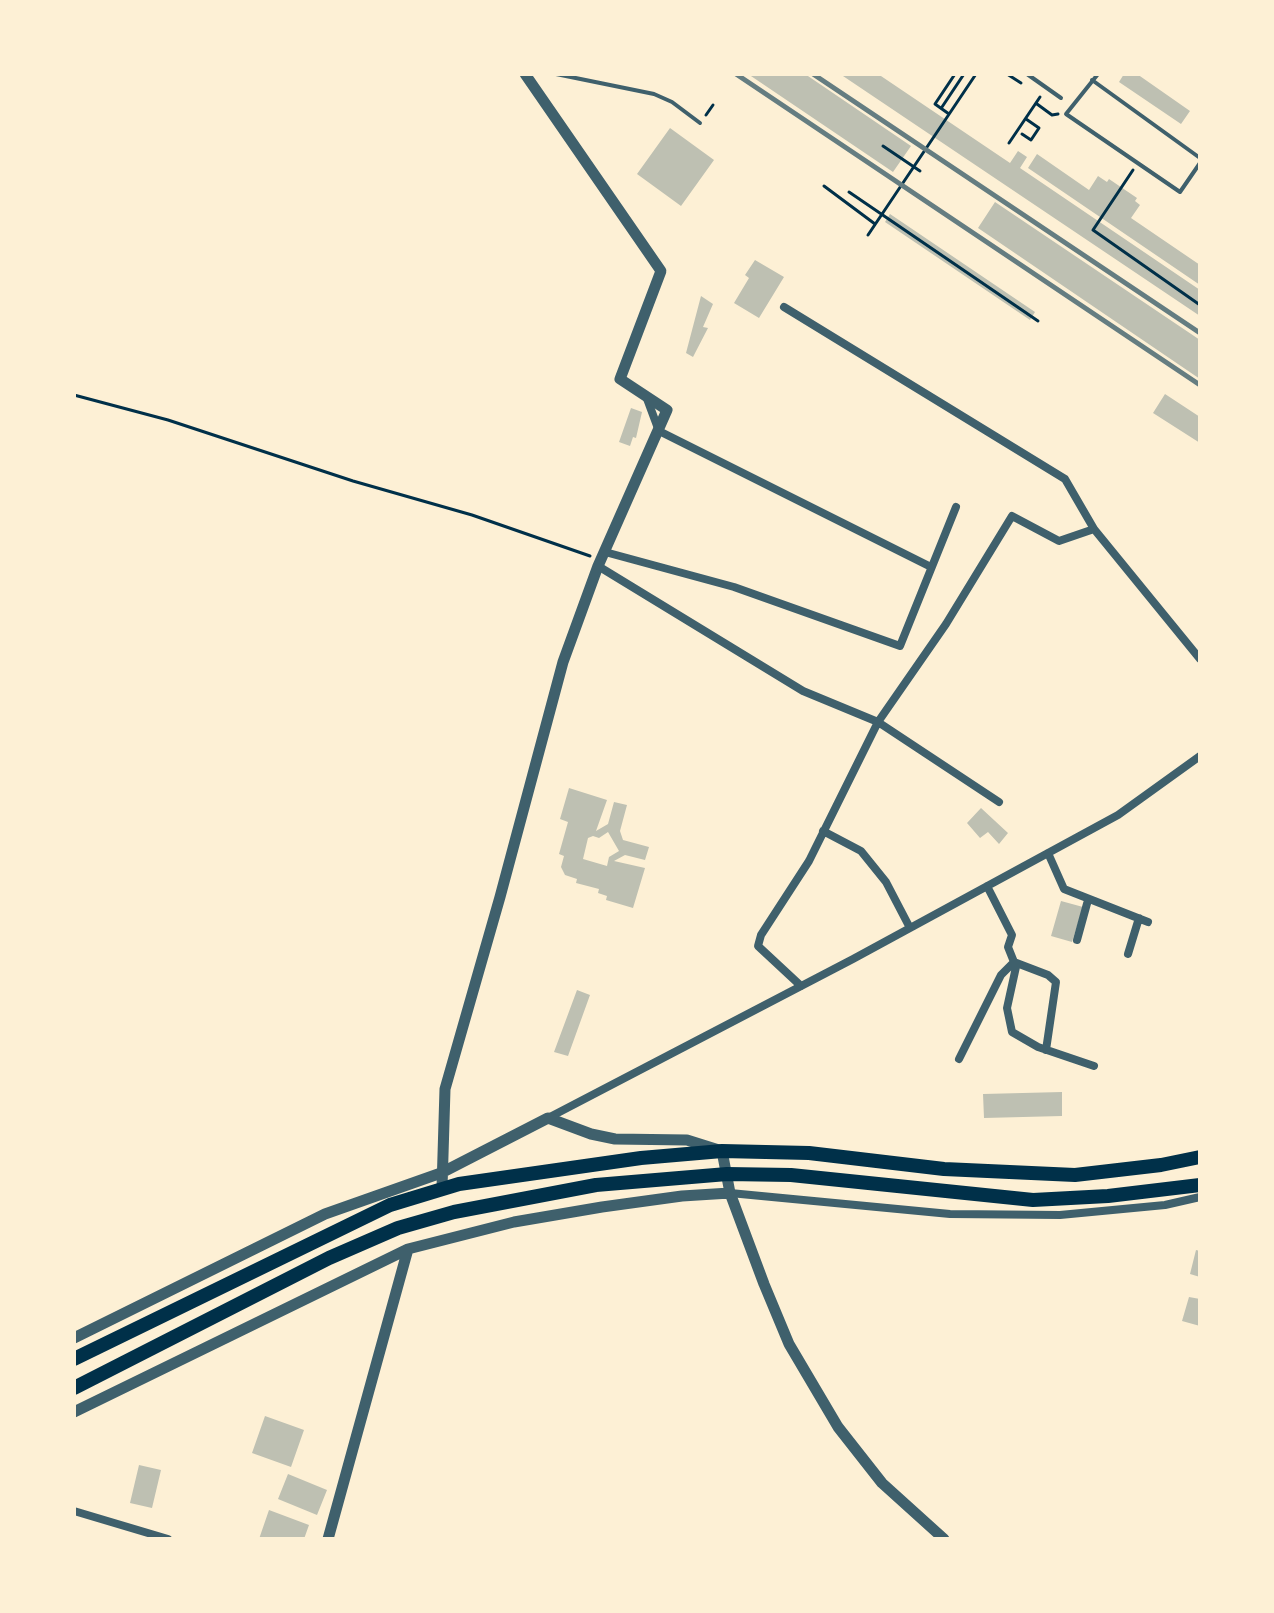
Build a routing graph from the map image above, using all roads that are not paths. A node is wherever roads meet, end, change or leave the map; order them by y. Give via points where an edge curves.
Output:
1 (556, 74) edge
2 (1027, 74) edge
3 (1098, 74) edge
4 (528, 75) edge
5 (1092, 80) junction
6 (1061, 98) dead end
7 (700, 123) dead end
8 (1200, 160) edge
9 (784, 307) dead end
10 (658, 429) junction
11 (956, 507) dead end
12 (1094, 529) junction
13 (601, 559) junction
14 (931, 567) junction
15 (1200, 659) edge
16 (878, 722) junction
17 (1200, 756) edge
18 (999, 802) dead end
19 (823, 831) junction
20 (1048, 853) junction
21 (987, 886) junction
22 (1088, 900) junction
23 (910, 928) junction
24 (1077, 940) dead end
25 (1128, 954) dead end
26 (1014, 962) junction
27 (801, 986) junction
28 (1046, 1050) junction
29 (959, 1059) dead end
30 (1094, 1066) dead end
31 (548, 1118) junction
32 (722, 1151) junction
33 (1200, 1157) edge
34 (727, 1174) junction
35 (441, 1180) junction
36 (1200, 1185) edge
37 (730, 1193) junction
38 (1200, 1197) edge
39 (408, 1249) junction
40 (74, 1338) edge
41 (74, 1359) edge
42 (74, 1388) edge
43 (74, 1412) edge
44 (74, 1511) edge
45 (168, 1539) edge
46 (328, 1539) edge
47 (944, 1539) edge

1 - 7 lane via 654,94
2 - 6 lane
3 - 5 lane
4 - 10 street via 661,271 620,379 667,410
5 - 8 lane
5 - 8 lane via 1066,114 1180,192
9 - 12 street via 1065,479
10 - 13 street
10 - 14 street
11 - 14 street
12 - 15 street
12 - 16 street via 1059,541 1012,516
13 - 14 street via 734,587 900,646
13 - 16 street via 803,691
13 - 35 street via 563,662 445,1089
16 - 18 street
16 - 19 street
17 - 20 street via 1118,815
19 - 23 street via 861,851 886,882
19 - 27 street via 758,946
20 - 21 street
20 - 22 street via 1064,889
21 - 23 street
21 - 26 street via 1010,929 1008,947
22 - 24 street
22 - 25 street via 1143,920
23 - 27 street
26 - 28 street via 1007,1008 1010,1028 1015,1036
26 - 28 street via 1056,982
26 - 29 street via 1001,975
27 - 31 street
28 - 30 street
31 - 32 street via 615,1139 687,1140
31 - 35 street
32 - 33 highway via 1075,1175
32 - 34 street
32 - 35 highway
34 - 36 highway via 791,1175 1033,1200
34 - 37 street
34 - 42 highway via 596,1185 398,1228
35 - 40 street via 325,1214
35 - 41 highway
37 - 38 street via 950,1214 1060,1215
37 - 39 street via 558,1214
37 - 47 street via 789,1344 838,1427 882,1483
39 - 43 street
39 - 46 street
44 - 45 street

